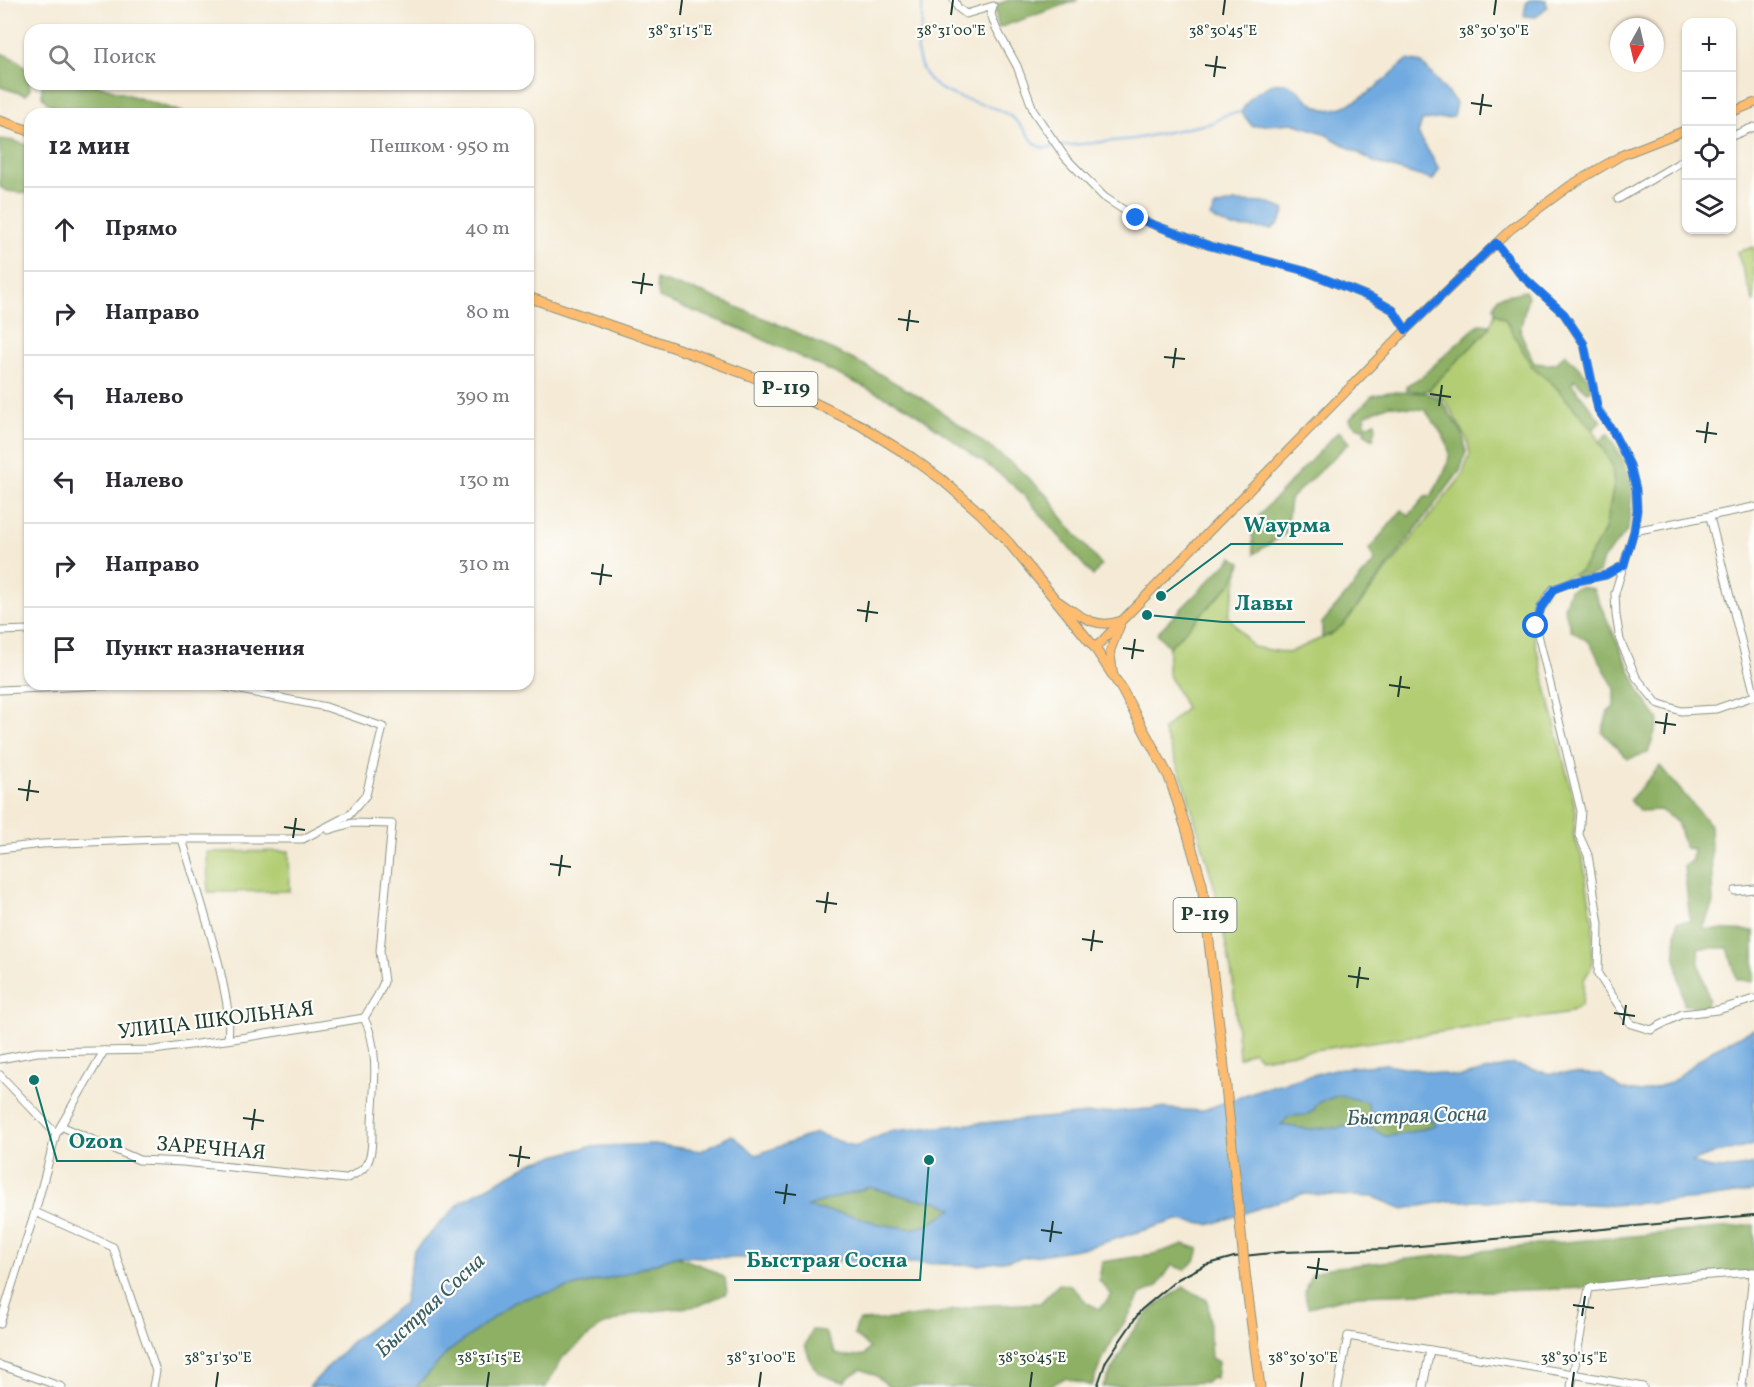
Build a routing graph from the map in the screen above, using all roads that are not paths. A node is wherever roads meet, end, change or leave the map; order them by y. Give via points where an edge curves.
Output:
1 (954, 0) edge
2 (1754, 103) edge
3 (1736, 110) edge
4 (0, 121) edge
5 (1754, 127) edge
6 (24, 129) edge
7 (1682, 132) edge
8 (1736, 134) edge
9 (1682, 161) edge
10 (1618, 199) dead end
11 (1496, 243) junction
12 (534, 299) edge
13 (1406, 330) junction
14 (1754, 507) edge
15 (1710, 517) junction
16 (1634, 531) junction
17 (1624, 565) junction
18 (1058, 601) junction
19 (1123, 619) junction
20 (24, 630) edge
21 (0, 632) edge
22 (1095, 648) junction
23 (1113, 675) junction
24 (24, 689) edge
25 (0, 690) edge
26 (240, 690) edge
27 (1754, 694) edge
28 (313, 834) junction
29 (182, 839) junction
30 (0, 849) edge
31 (1754, 889) edge
32 (1735, 891) dead end
33 (1754, 999) edge
34 (364, 1018) junction
35 (228, 1039) junction
36 (104, 1052) junction
37 (0, 1059) edge
38 (0, 1075) edge
39 (61, 1126) junction
40 (56, 1134) junction
41 (35, 1212) junction
42 (1753, 1272) edge
43 (0, 1324) edge
44 (1430, 1350) junction
45 (0, 1365) edge
46 (1573, 1374) junction
47 (62, 1387) edge
48 (153, 1387) edge
49 (1260, 1387) edge
50 (1338, 1387) edge
51 (1423, 1387) edge
52 (1571, 1387) edge
53 (1643, 1387) edge
54 (1742, 1387) edge

1 - 13 street via 966,14 993,6 996,28 1017,66 1034,112 1065,157 1104,197 1136,218 1210,246 1305,271 1372,298 1393,310
2 - 3 main road
4 - 6 highway
5 - 8 street
7 - 11 main road via 1622,155 1571,185
9 - 10 street
11 - 13 main road
11 - 16 street via 1520,274 1564,314 1584,344 1598,410 1630,465 1636,489
12 - 18 highway, Р-119 via 788,390 860,425 918,462 980,513
13 - 19 main road
14 - 15 street
15 - 16 street
15 - 27 street
16 - 17 street
17 - 27 street via 1615,593 1620,640 1636,676 1657,703 1682,711 1716,709
17 - 33 street via 1606,575 1554,589 1541,608 1536,626 1581,811 1579,835 1588,855 1599,924 1598,974 1631,1024 1651,1030 1682,1014 1718,1010
18 - 19 main road via 1097,624 1108,625
18 - 22 highway, Р-119
19 - 22 main road
19 - 23 main road via 1110,651
20 - 21 street
22 - 23 highway, Р-119
23 - 49 highway, Р-119, bridge via 1169,777 1202,884
24 - 25 street
26 - 28 street via 326,707 383,727 366,795 349,815
28 - 29 street via 303,840
28 - 34 street via 352,823 392,824 380,951 384,982
29 - 30 street
29 - 35 street via 222,981 230,1023
31 - 32 street
34 - 35 street, УЛИЦА ШКОЛЬНАЯ
34 - 39 street, ЗАРЕЧНАЯ via 374,1052 369,1159 363,1170 345,1179 140,1160
35 - 36 street, УЛИЦА ШКОЛЬНАЯ via 154,1050
36 - 37 street, УЛИЦА ШКОЛЬНАЯ via 37,1052
36 - 39 street
38 - 40 street
39 - 40 street
40 - 41 street
41 - 43 street
41 - 48 street via 112,1247 156,1371
42 - 46 street via 1589,1288
42 - 54 street
44 - 46 street
44 - 50 street via 1348,1336
44 - 51 street
45 - 47 street
46 - 52 street
46 - 53 street

